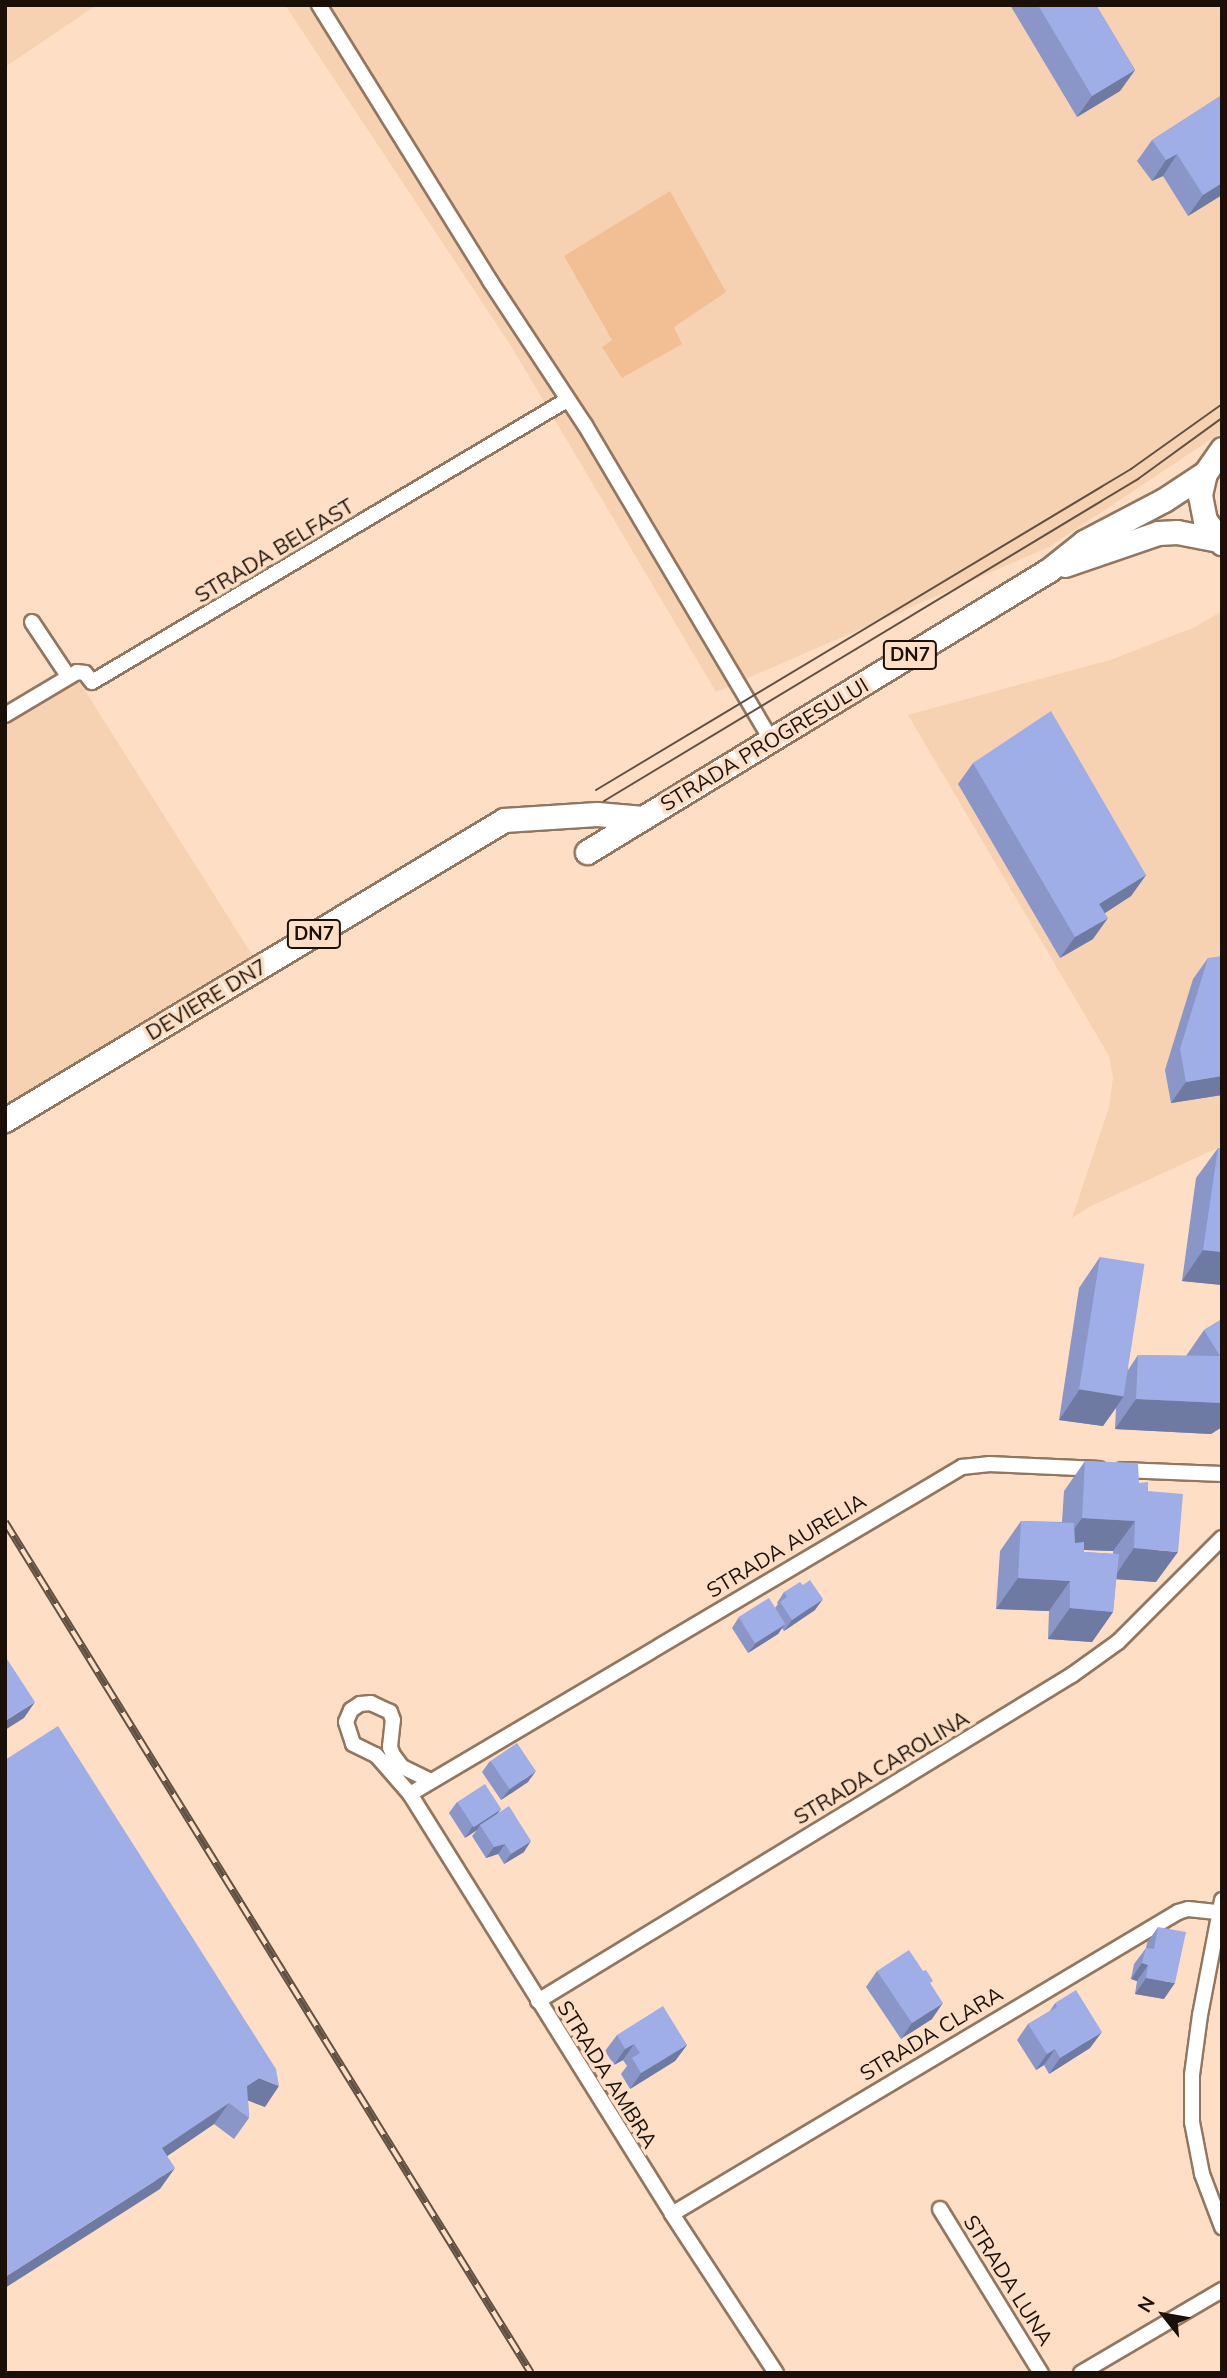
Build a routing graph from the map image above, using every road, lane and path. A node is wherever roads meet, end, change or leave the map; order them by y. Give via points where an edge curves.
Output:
1 (319, 5) edge
2 (567, 400) junction
3 (1222, 449) edge
4 (1205, 473) junction
5 (1220, 541) edge
6 (1049, 569) junction
7 (32, 622) dead end
8 (68, 676) junction
9 (5, 715) edge
10 (771, 739) junction
11 (643, 818) junction
12 (587, 852) dead end
13 (5, 1121) edge
14 (1222, 1474) edge
15 (1222, 1538) edge
16 (431, 1781) junction
17 (410, 1794) junction
18 (1220, 1906) edge
19 (538, 2001) junction
20 (940, 2209) dead end
21 (672, 2214) junction
22 (1222, 2227) edge
23 (1222, 2290) edge
24 (1104, 2367) edge
25 (776, 2373) edge
26 (1041, 2373) edge
27 (1081, 2373) edge

1 - 2 street
2 - 8 street, STRADA BELFAST via 92,682 85,673
2 - 10 street
3 - 4 main road, DN7
4 - 5 main road, DN7 via 1201,508
4 - 6 main road, STRADA PROGRESULUI / DN7 via 1084,542
5 - 6 main road, STRADA PROGRESULUI / DN7 via 1158,533
6 - 10 main road, STRADA PROGRESULUI / DN7
7 - 8 street
8 - 9 street
10 - 11 main road, STRADA PROGRESULUI / DN7
11 - 12 main road, STRADA PROGRESULUI / DN7
11 - 13 main road, DEVIERE DN7 / DN7 via 597,814 504,820
14 - 16 street, STRADA AURELIA via 990,1464 962,1467
15 - 19 street, STRADA CAROLINA via 1118,1642 1072,1675
16 - 17 street, STRADA AURELIA
16 - 17 street, STRADA AMBRA via 402,1767 393,1755 390,1712 360,1704 346,1722 353,1744 376,1755
17 - 19 street, STRADA AMBRA
18 - 21 street, STRADA CLARA via 1178,1912 1101,1955
18 - 22 street via 1192,2075 1192,2122 1202,2174
19 - 21 street, STRADA AMBRA
20 - 26 street, STRADA LUNA
21 - 25 street, STRADA AMBRA
23 - 24 street
24 - 27 street

